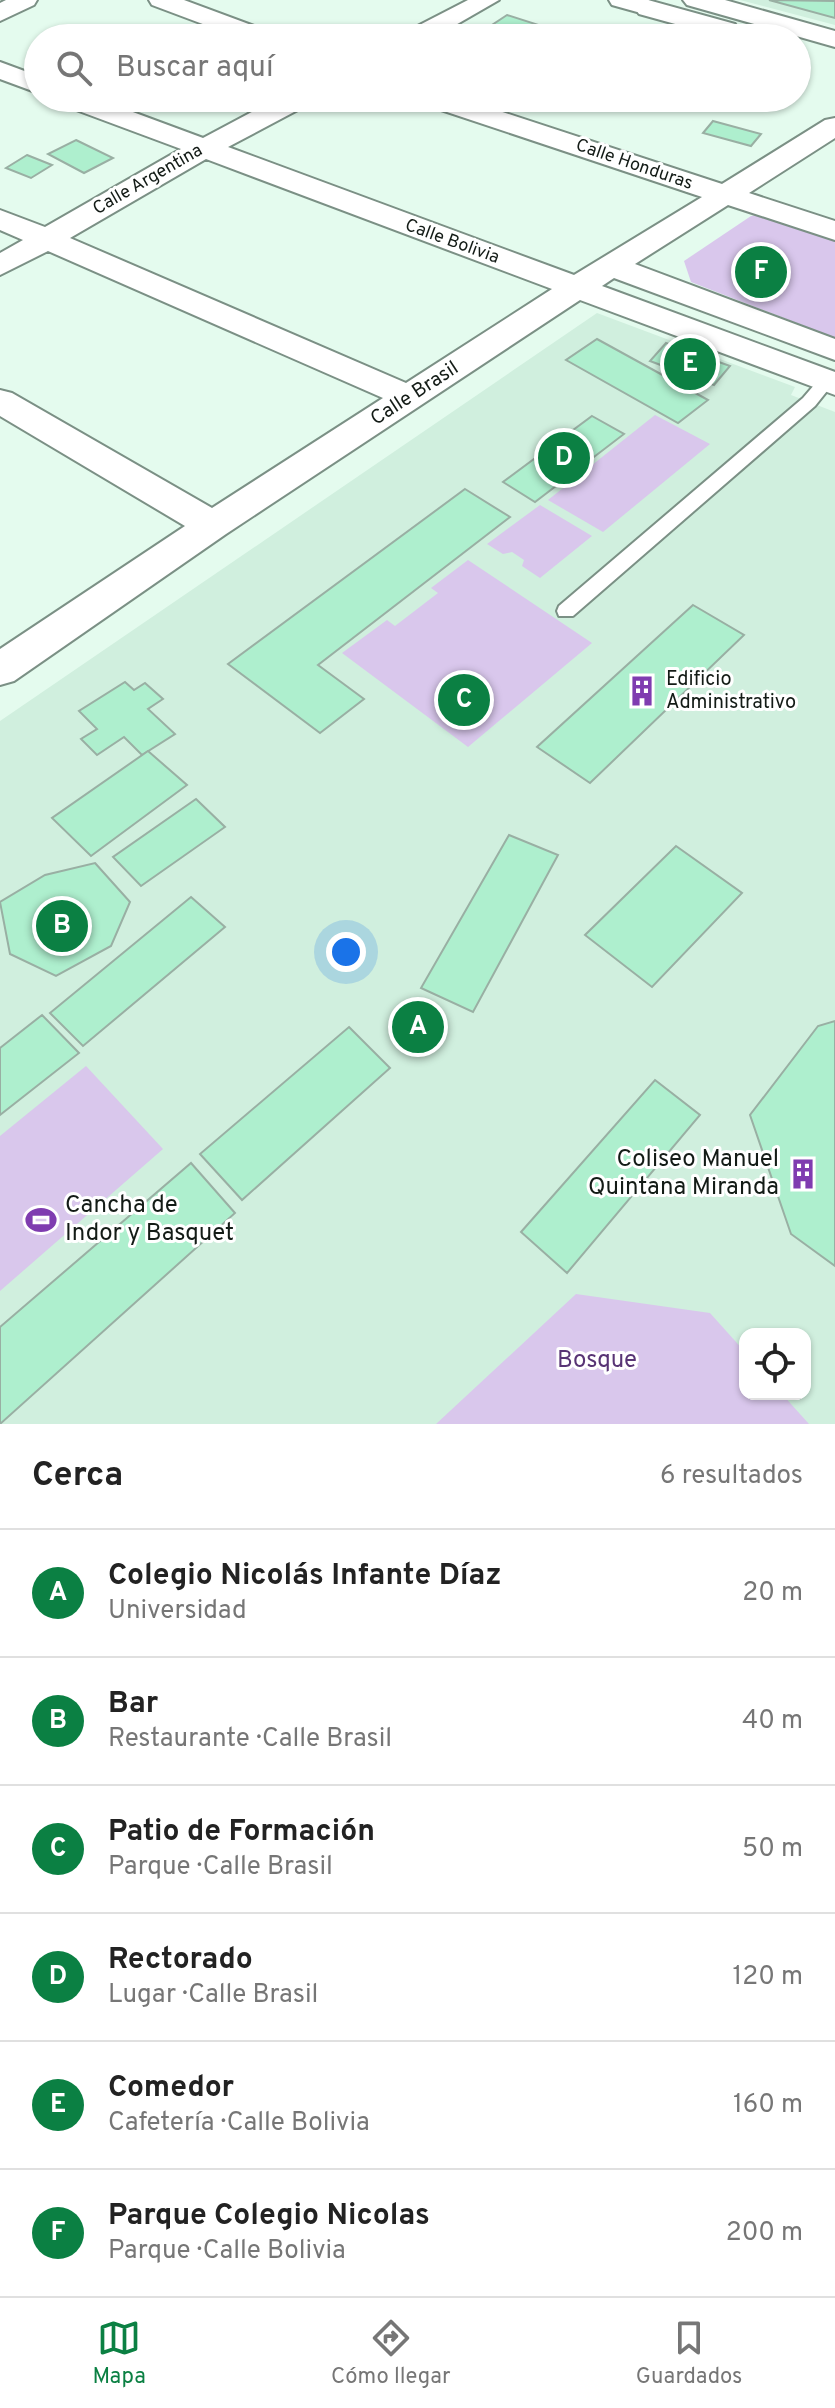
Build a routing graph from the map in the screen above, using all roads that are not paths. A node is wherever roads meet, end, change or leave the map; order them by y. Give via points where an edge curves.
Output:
1 (25, 0) edge
2 (161, 0) edge
3 (487, 0) edge
4 (621, 0) edge
5 (696, 0) edge
6 (652, 4) edge
7 (0, 13) edge
8 (226, 24) edge
9 (440, 24) edge
10 (711, 24) edge
11 (782, 24) edge
12 (811, 32) edge
13 (835, 39) edge
14 (811, 55) edge
15 (835, 62) edge
16 (0, 70) edge
17 (24, 79) edge
18 (105, 112) edge
19 (273, 112) edge
20 (475, 112) edge
21 (835, 126) edge
22 (201, 150) junction
23 (724, 196) junction
24 (0, 219) edge
25 (835, 231) edge
26 (46, 239) junction
27 (0, 266) edge
28 (611, 266) junction
29 (576, 288) junction
30 (832, 372) edge
31 (409, 397) junction
32 (0, 401) edge
33 (213, 525) junction
34 (566, 611) dead end
35 (0, 670) edge

1 - 7 street
2 - 8 street
3 - 9 street
4 - 6 street
5 - 11 main road
6 - 10 main road
12 - 13 main road
14 - 15 main road
16 - 17 street
18 - 22 street, Calle Bolivia
19 - 22 street, Calle Argentina
20 - 23 street, Calle Honduras
21 - 23 street, Calle Brasil
22 - 26 street, Calle Argentina
22 - 29 street, Calle Bolivia
23 - 25 street, Calle Honduras
23 - 28 street, Calle Brasil
24 - 26 street
26 - 27 street, Calle Argentina
26 - 31 street
28 - 29 street, Calle Brasil
28 - 30 street
29 - 30 street, Calle Bolivia
29 - 31 street, Calle Brasil
30 - 34 lane via 809,402
31 - 33 street, Calle Brasil
32 - 33 street
33 - 35 street, Calle Brasil

